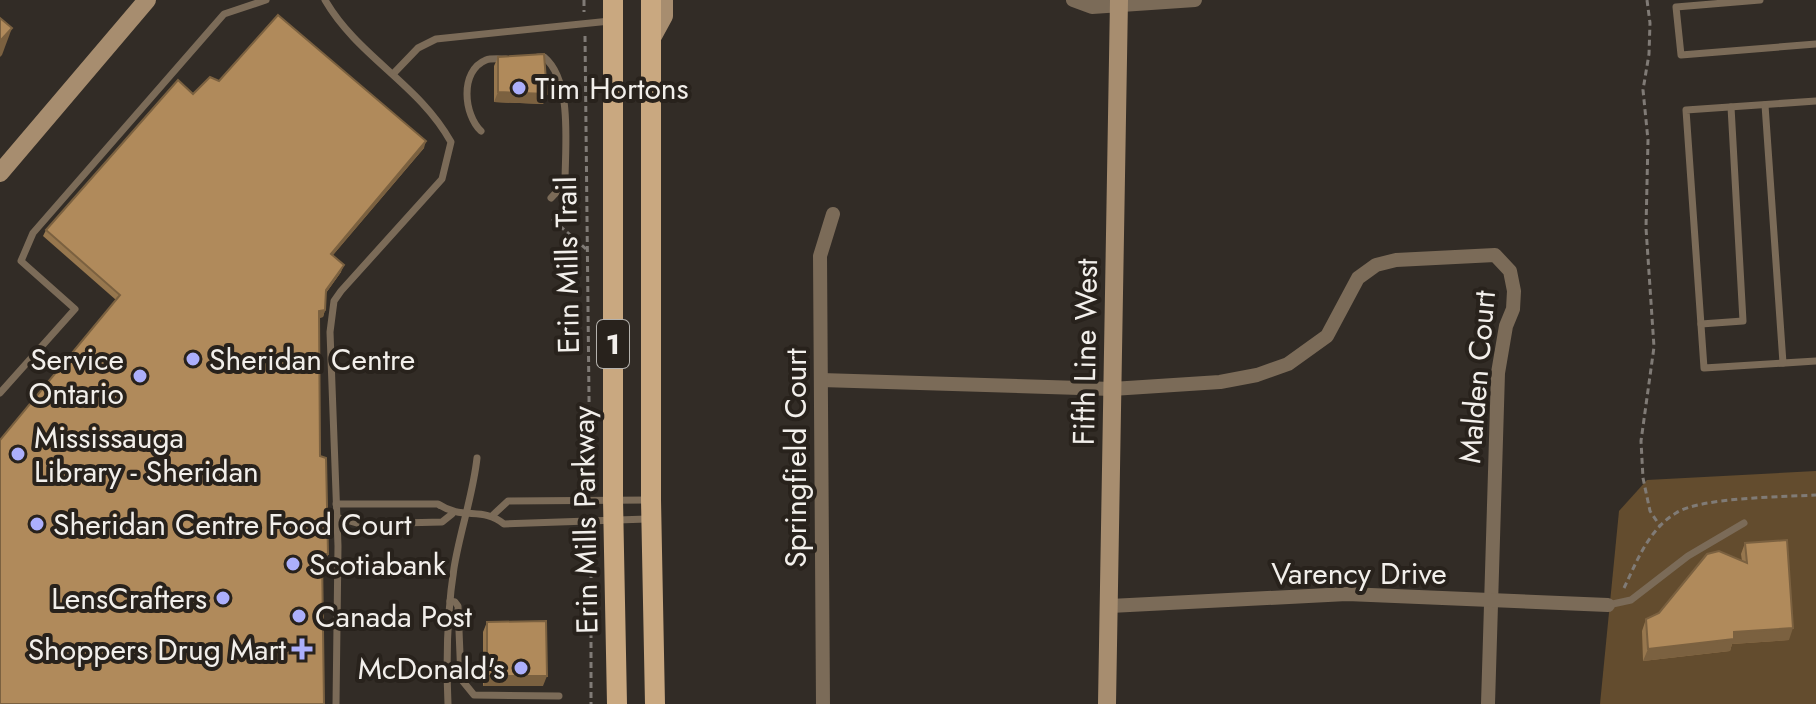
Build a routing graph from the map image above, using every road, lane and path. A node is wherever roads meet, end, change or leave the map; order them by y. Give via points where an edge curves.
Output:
1 (147, 0) edge
2 (266, 0) edge
3 (325, 0) edge
4 (584, 0) edge
5 (613, 0) edge
6 (651, 0) edge
7 (664, 0) edge
8 (1073, 0) edge
9 (1195, 0) edge
10 (1647, 0) edge
11 (1760, 0) edge
12 (1119, 3) edge
13 (584, 9) dead end
14 (614, 21) junction
15 (652, 38) junction
16 (1816, 44) edge
17 (585, 50) dead end
18 (529, 57) edge
19 (515, 58) edge
20 (394, 73) junction
21 (1816, 101) edge
22 (1765, 105) junction
23 (1731, 107) junction
24 (481, 131) dead end
25 (0, 173) edge
26 (551, 198) dead end
27 (833, 214) dead end
28 (552, 219) dead end
29 (586, 249) junction
30 (1701, 324) junction
31 (1816, 361) edge
32 (1783, 363) junction
33 (821, 380) junction
34 (1112, 389) junction
35 (0, 393) edge
36 (477, 458) dead end
37 (590, 479) dead end
38 (1816, 495) edge
39 (336, 504) junction
40 (651, 509) junction
41 (613, 510) junction
42 (452, 514) junction
43 (465, 514) junction
44 (493, 515) junction
45 (336, 517) junction
46 (1744, 523) dead end
47 (1660, 526) junction
48 (591, 535) dead end
49 (1490, 600) junction
50 (450, 601) junction
51 (1608, 605) junction
52 (1110, 606) junction
53 (559, 696) dead end
54 (336, 704) edge
55 (448, 704) edge
56 (591, 704) edge
57 (617, 704) edge
58 (655, 704) edge
59 (823, 704) edge
60 (1107, 704) edge
61 (1488, 704) edge

1 - 25 street
2 - 35 lane via 224,14 33,233 21,261 75,309
3 - 20 lane via 357,44
4 - 13 path
5 - 14 main road, Erin Mills Parkway / 1
6 - 15 main road, 1
7 - 15 street via 664,16
8 - 12 street via 1092,7
9 - 12 street
10 - 47 path via 1649,54 1643,90 1654,347 1641,441 1650,511
11 - 16 lane via 1676,7 1681,55
12 - 34 street, Fifth Line West
14 - 20 lane via 436,39 418,48
14 - 41 main road, Erin Mills Parkway / 1
15 - 40 main road, 1
17 - 29 path, Erin Mills Trail
18 - 26 lane via 544,57 554,65 563,89 565,183
19 - 24 lane via 486,60 473,70 468,107
20 - 39 lane via 440,122 451,142 442,179 334,301 330,332
21 - 22 lane
22 - 23 lane
22 - 32 lane
23 - 30 lane via 1743,321
23 - 30 lane via 1686,110
27 - 33 street, Springfield Court via 820,256
28 - 29 path
29 - 37 path, Erin Mills Trail
30 - 32 lane via 1704,368
31 - 32 lane
33 - 34 street
33 - 59 street, Springfield Court
34 - 49 street, Malden Court via 1257,375 1288,364 1327,336 1358,278 1376,265 1495,255 1510,271 1514,291 1498,373
34 - 52 street, Fifth Line West
36 - 43 lane
38 - 47 path via 1706,502 1677,512
39 - 42 lane via 438,504
39 - 45 lane
40 - 41 lane
40 - 41 lane
40 - 58 main road, 1
41 - 44 lane via 504,524
41 - 44 lane via 508,501
41 - 57 main road, Erin Mills Parkway / 1
42 - 43 lane
42 - 45 lane via 442,522 360,524
43 - 44 lane
43 - 50 lane
45 - 54 lane
46 - 51 lane via 1688,556 1631,600
47 - 51 path via 1625,587
48 - 56 path
49 - 51 street, Varency Drive
49 - 52 street, Varency Drive via 1347,594
49 - 61 street, Malden Court
50 - 53 lane via 458,606 461,679 467,689 474,695
50 - 55 lane
52 - 60 street, Fifth Line West

